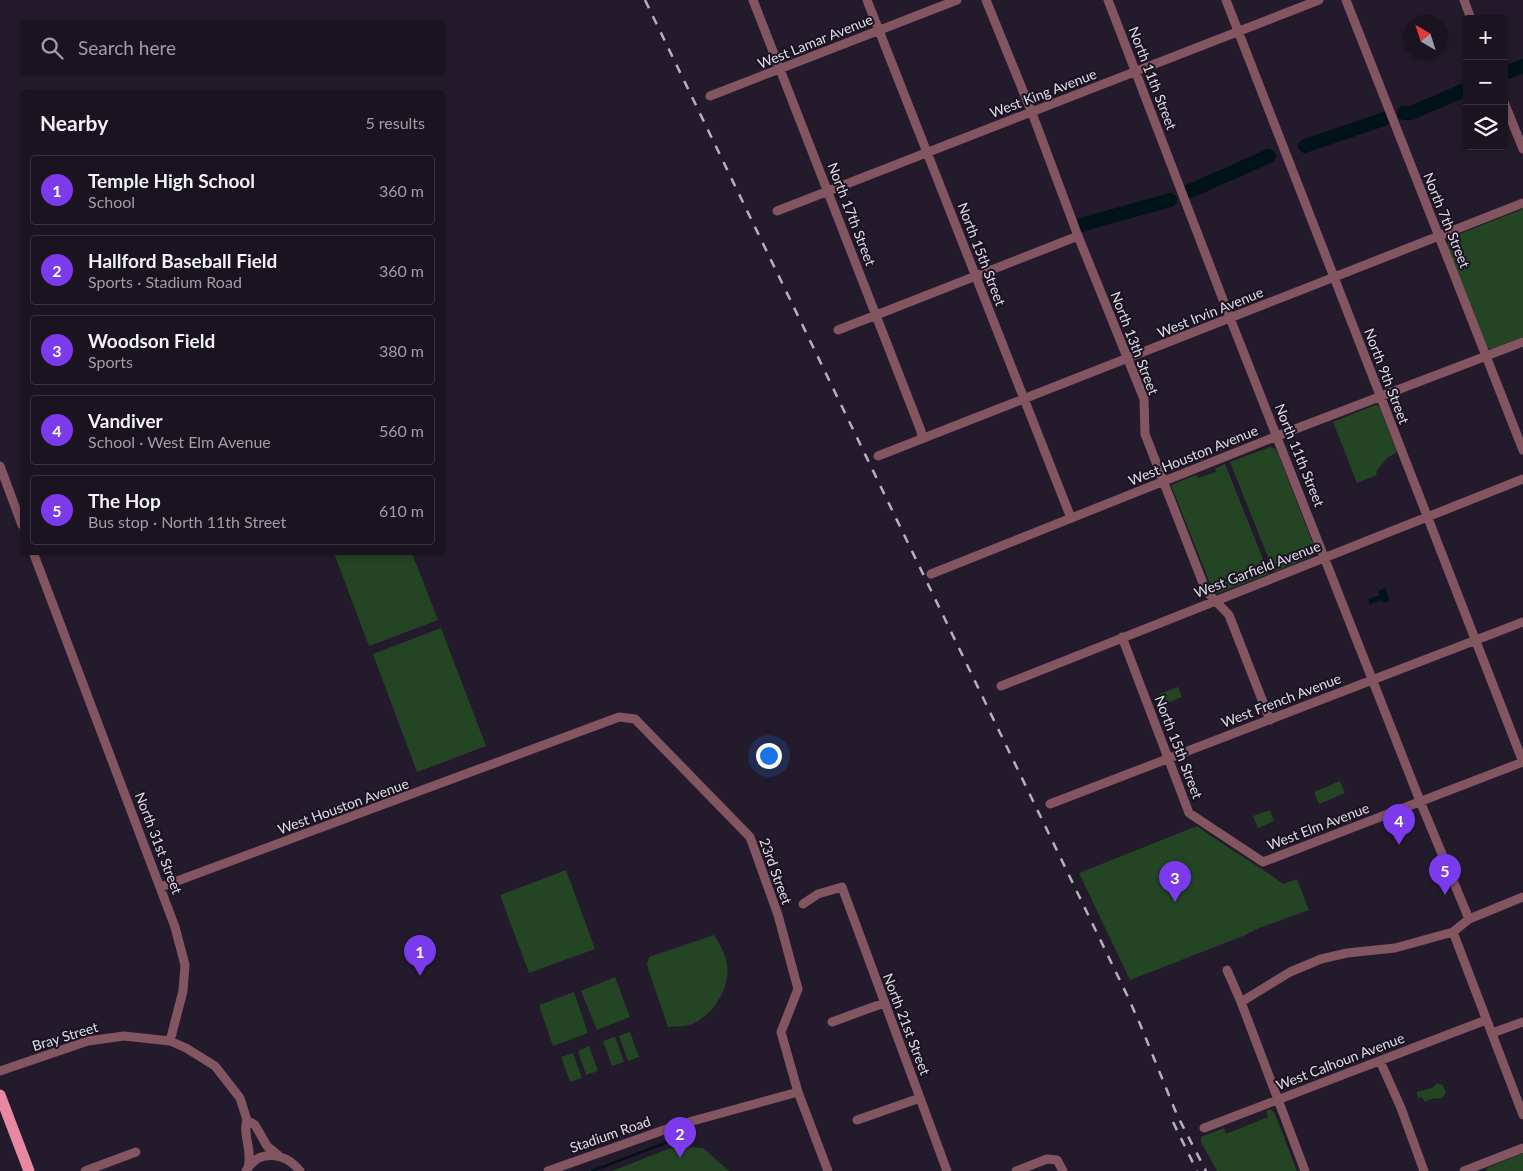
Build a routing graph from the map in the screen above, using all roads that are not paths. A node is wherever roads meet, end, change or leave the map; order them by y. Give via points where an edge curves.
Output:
1 (753, 0) edge
2 (867, 0) edge
3 (957, 0) edge
4 (986, 0) edge
5 (1108, 0) edge
6 (1226, 0) edge
7 (1319, 0) edge
8 (1346, 0) edge
9 (1464, 0) edge
10 (1470, 15) edge
11 (879, 30) junction
12 (1238, 32) junction
13 (781, 69) junction
14 (1136, 72) junction
15 (710, 96) dead end
16 (1505, 105) edge
17 (1032, 112) junction
18 (1523, 149) edge
19 (928, 153) junction
20 (828, 192) junction
21 (1523, 202) edge
22 (777, 211) dead end
23 (1438, 235) junction
24 (1078, 236) junction
25 (976, 275) junction
26 (1334, 277) junction
27 (877, 315) junction
28 (1230, 318) junction
29 (838, 330) dead end
30 (1523, 342) edge
31 (1486, 356) junction
32 (1128, 359) junction
33 (1380, 396) junction
34 (1025, 399) junction
35 (1277, 436) junction
36 (922, 439) junction
37 (1523, 450) edge
38 (878, 456) dead end
39 (0, 466) edge
40 (1523, 479) edge
41 (1164, 482) junction
42 (1429, 517) junction
43 (1072, 518) junction
44 (20, 520) edge
45 (34, 555) edge
46 (1325, 557) junction
47 (931, 574) dead end
48 (1216, 600) junction
49 (1523, 622) edge
50 (1122, 637) junction
51 (1476, 641) junction
52 (1372, 680) junction
53 (1000, 686) dead end
54 (1270, 720) junction
55 (534, 749) joint
56 (1169, 759) junction
57 (1523, 762) edge
58 (1420, 801) junction
59 (1050, 804) dead end
60 (1263, 862) joint
61 (161, 887) junction
62 (1523, 897) edge
63 (803, 904) dead end
64 (1469, 919) junction
65 (1452, 932) junction
66 (1227, 970) dead end
67 (1241, 1002) junction
68 (884, 1003) junction
69 (1486, 1020) junction
70 (832, 1022) dead end
71 (1523, 1022) edge
72 (1492, 1034) junction
73 (170, 1041) junction
74 (1380, 1061) junction
75 (0, 1071) edge
76 (798, 1092) junction
77 (0, 1095) edge
78 (920, 1098) junction
79 (1277, 1100) junction
80 (1523, 1115) edge
81 (248, 1120) junction
82 (857, 1120) dead end
83 (1204, 1128) dead end
84 (1523, 1148) edge
85 (136, 1152) dead end
86 (279, 1156) junction
87 (247, 1169) edge
88 (29, 1171) edge
89 (86, 1171) edge
90 (300, 1171) edge
91 (548, 1171) edge
92 (828, 1171) edge
93 (947, 1171) edge
94 (1016, 1171) edge
95 (1062, 1171) edge
96 (1305, 1171) edge
97 (1424, 1171) edge
98 (1464, 1171) edge

1 - 13 street, North 17th Street
2 - 11 street, North 15th Street
3 - 11 street, West Lamar Avenue
4 - 17 street, North 13th Street
5 - 14 street, North 11th Street
6 - 12 street, North 9th Street
7 - 12 street, West King Avenue
8 - 23 street, North 7th Street
9 - 10 street
11 - 13 street, West Lamar Avenue
11 - 19 street, North 15th Street
12 - 14 street, West King Avenue
12 - 26 street, North 9th Street
13 - 15 street, West Lamar Avenue
13 - 20 street, North 17th Street
14 - 17 street, West King Avenue
14 - 28 street, North 11th Street
16 - 18 street
17 - 19 street, West King Avenue
17 - 24 street, North 13th Street
19 - 20 street, West King Avenue
19 - 25 street, North 15th Street
20 - 22 street, West King Avenue
20 - 27 street, North 17th Street
21 - 23 street, West Irvin Avenue
23 - 26 street, West Irvin Avenue
23 - 31 street, North 7th Street
24 - 25 street
24 - 32 street, North 13th Street
25 - 27 street
25 - 34 street, North 15th Street
26 - 28 street, West Irvin Avenue
26 - 33 street, North 9th Street
27 - 29 street
27 - 36 street, North 17th Street
28 - 32 street, West Irvin Avenue
28 - 35 street, North 11th Street
30 - 31 street, West Houston Avenue
31 - 33 street, West Houston Avenue
31 - 37 street, North 7th Street
32 - 34 street, West Irvin Avenue
32 - 41 street, North 13th Street via 1144,399 1146,434
33 - 35 street, West Houston Avenue
33 - 42 street, North 9th Street
34 - 36 street, West Irvin Avenue
34 - 43 street, North 15th Street
35 - 41 street, West Houston Avenue
35 - 46 street, North 11th Street
36 - 38 street, West Irvin Avenue
39 - 44 street
40 - 42 street, West Garfield Avenue
41 - 43 street, West Houston Avenue
41 - 48 street, North 13th Street via 1206,591
42 - 46 street, West Garfield Avenue
42 - 51 street, North 9th Street
43 - 47 street, West Houston Avenue
45 - 61 street, North 31st Street
46 - 48 street, West Garfield Avenue
46 - 52 street, North 11th Street
48 - 50 street, West Garfield Avenue
48 - 54 street, North 13th Street via 1229,615
49 - 51 street, West French Avenue
50 - 53 street, West Garfield Avenue
50 - 56 street, North 15th Street
51 - 52 street, West French Avenue
51 - 57 street, North 9th Street
52 - 54 street, West French Avenue
52 - 58 street, North 11th Street
54 - 56 street, West French Avenue
55 - 61 street, West Houston Avenue
55 - 76 street, 23rd Street via 619,717 635,719 750,837 778,915 798,989 781,1032
56 - 59 street, West French Avenue
56 - 60 street, North 15th Street via 1190,813
57 - 58 street, West Elm Avenue
58 - 60 street, West Elm Avenue
58 - 64 street, North 11th Street
61 - 73 street, North 31st Street via 176,927 185,965 183,991
62 - 64 street
63 - 68 street, North 21st Street via 818,894 842,887
64 - 65 street
65 - 67 street via 1395,948 1347,952 1321,960 1290,972
65 - 69 street
66 - 67 street
67 - 79 street
68 - 70 street
68 - 78 street, North 21st Street
69 - 72 street
69 - 74 street, West Calhoun Avenue
71 - 72 street
72 - 80 street
73 - 75 street, Bray Street via 124,1036 88,1041
73 - 81 street via 215,1066 240,1098
74 - 79 street, West Calhoun Avenue
74 - 97 street
76 - 91 street, Stadium Road via 678,1125
76 - 92 street, 23rd Street
77 - 88 main road
78 - 82 street
78 - 93 street, North 21st Street
79 - 83 street, West Calhoun Avenue
79 - 96 street
81 - 86 street via 256,1125 267,1146
81 - 87 street via 245,1128 250,1154
84 - 98 street
85 - 89 street
86 - 87 street via 264,1156
86 - 90 street via 295,1164
94 - 95 street via 1047,1159 1057,1160

